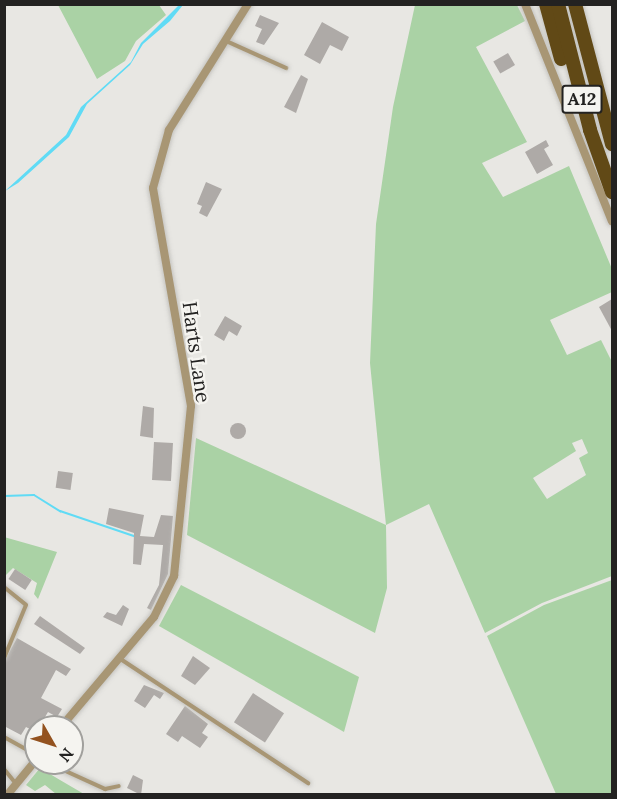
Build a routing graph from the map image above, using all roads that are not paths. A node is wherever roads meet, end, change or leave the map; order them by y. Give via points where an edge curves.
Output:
1 (248, 4) edge
2 (525, 4) edge
3 (546, 4) edge
4 (558, 4) edge
5 (575, 4) edge
6 (225, 41) junction
7 (286, 68) dead end
8 (590, 130) junction
9 (612, 144) edge
10 (612, 192) edge
11 (612, 222) edge
12 (4, 586) edge
13 (4, 658) edge
14 (120, 658) junction
15 (71, 715) edge
16 (4, 737) edge
17 (24, 748) edge
18 (4, 770) edge
19 (24, 775) edge
20 (74, 775) edge
21 (308, 783) dead end
22 (17, 784) junction
23 (119, 786) dead end
24 (8, 795) edge

1 - 6 street, Harts Lane
2 - 11 street
3 - 8 highway, A12 via 578,111
4 - 8 highway, A12
5 - 9 highway, A12
6 - 7 lane
6 - 14 street, Harts Lane via 169,130 153,188 191,406 174,576 162,606
8 - 10 highway, A12
12 - 13 lane via 26,605
14 - 15 street, Harts Lane
14 - 21 lane
16 - 17 lane
18 - 22 lane
19 - 22 street
20 - 23 lane via 105,789
22 - 24 street

